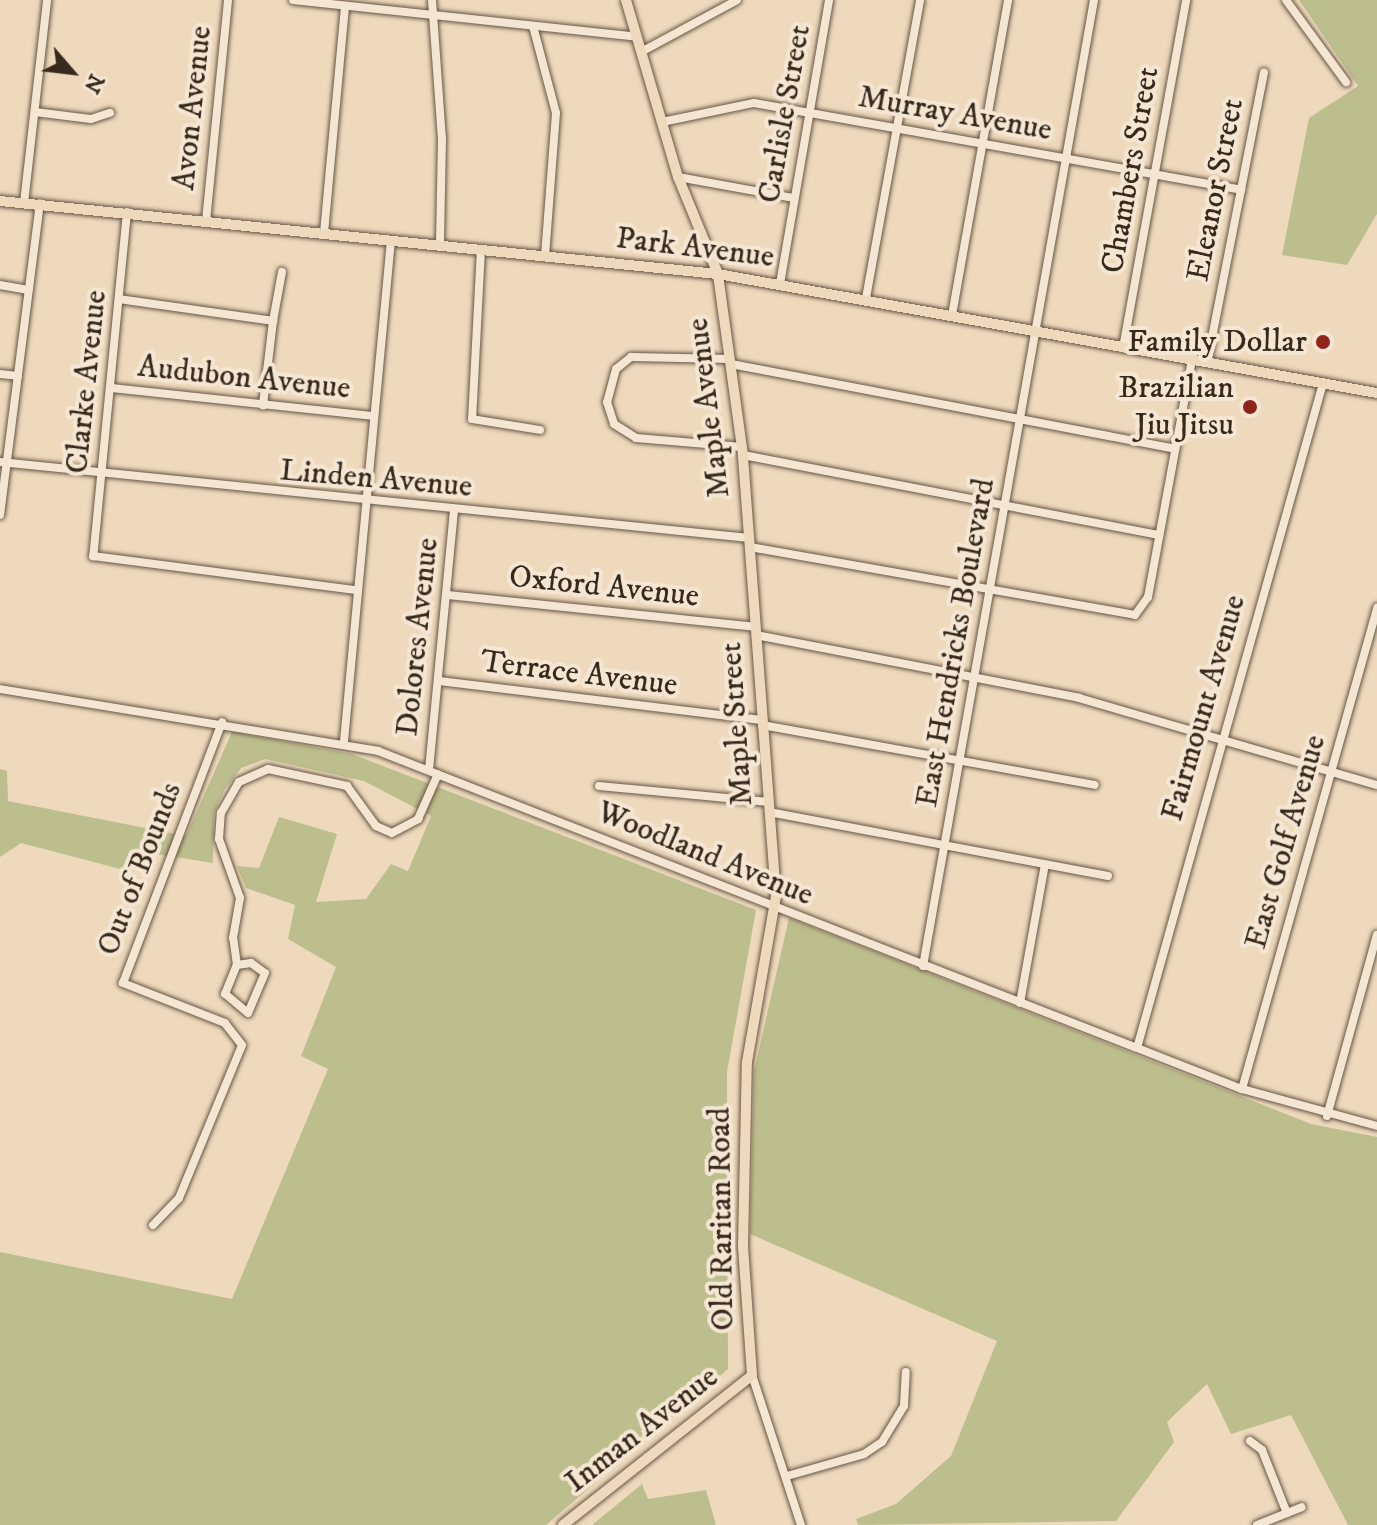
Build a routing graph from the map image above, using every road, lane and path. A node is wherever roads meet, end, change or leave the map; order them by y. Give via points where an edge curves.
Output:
1 (47, 0) edge
2 (228, 0) edge
3 (293, 0) edge
4 (432, 0) edge
5 (626, 0) edge
6 (737, 0) edge
7 (829, 0) edge
8 (920, 0) edge
9 (1008, 0) edge
10 (1094, 0) edge
11 (1186, 0) edge
12 (1286, 0) edge
13 (345, 6) junction
14 (435, 15) junction
15 (533, 26) junction
16 (637, 37) junction
17 (641, 52) junction
18 (1264, 73) dead end
19 (1346, 82) dead end
20 (35, 112) junction
21 (810, 112) junction
22 (110, 113) dead end
23 (662, 122) junction
24 (896, 128) junction
25 (981, 143) junction
26 (1065, 158) junction
27 (1155, 174) junction
28 (678, 177) junction
29 (1241, 190) junction
30 (794, 198) junction
31 (0, 201) edge
32 (24, 203) junction
33 (40, 204) junction
34 (127, 212) junction
35 (206, 221) junction
36 (324, 233) junction
37 (391, 240) junction
38 (440, 245) junction
39 (481, 249) junction
40 (545, 256) junction
41 (282, 272) dead end
42 (718, 274) junction
43 (780, 284) junction
44 (0, 285) edge
45 (29, 290) junction
46 (866, 298) junction
47 (119, 299) junction
48 (952, 315) junction
49 (273, 321) junction
50 (1038, 330) junction
51 (1123, 348) junction
52 (1192, 360) junction
53 (730, 361) junction
54 (1207, 363) junction
55 (0, 374) edge
56 (18, 376) junction
57 (1323, 383) junction
58 (111, 388) junction
59 (1377, 393) edge
60 (263, 405) junction
61 (373, 416) junction
62 (1022, 420) junction
63 (540, 430) dead end
64 (1175, 449) junction
65 (742, 451) junction
66 (4, 462) edge
67 (101, 477) junction
68 (363, 503) junction
69 (1005, 503) junction
70 (454, 509) junction
71 (0, 515) edge
72 (1159, 535) junction
73 (750, 542) junction
74 (354, 590) junction
75 (989, 592) junction
76 (447, 595) junction
77 (1377, 608) edge
78 (756, 631) junction
79 (972, 678) junction
80 (439, 681) junction
81 (0, 689) edge
82 (222, 722) junction
83 (762, 723) junction
84 (1221, 739) junction
85 (344, 741) junction
86 (957, 761) junction
87 (429, 770) junction
88 (1329, 773) junction
89 (438, 774) junction
90 (1095, 785) dead end
91 (1377, 785) edge
92 (599, 786) dead end
93 (769, 807) junction
94 (944, 845) junction
95 (1045, 864) junction
96 (1108, 876) dead end
97 (775, 907) junction
98 (1377, 935) edge
99 (237, 965) junction
100 (923, 966) junction
101 (1020, 1003) junction
102 (1137, 1048) junction
103 (1242, 1089) junction
104 (1327, 1116) junction
105 (1377, 1126) edge
106 (153, 1225) dead end
107 (906, 1372) dead end
108 (752, 1375) junction
109 (1250, 1441) dead end
110 (787, 1476) junction
111 (1302, 1507) dead end
112 (1287, 1513) junction
113 (563, 1525) edge
114 (801, 1525) edge
115 (1257, 1525) edge

1 - 20 street
2 - 35 street, Avon Avenue
3 - 13 street
4 - 14 street
5 - 16 main road, Maple Avenue
6 - 17 street
7 - 21 street, Carlisle Street
8 - 24 street
9 - 25 street
10 - 26 street, East Hendricks Boulevard
11 - 27 street, Chambers Street
12 - 19 street
13 - 14 street
13 - 36 street
14 - 15 street
14 - 38 street
15 - 16 street
15 - 40 street via 556,113
16 - 17 main road, Maple Avenue
17 - 23 main road, Maple Avenue
18 - 29 street, Eleanor Street
20 - 22 street via 91,119
20 - 32 street
21 - 23 street, Murray Avenue via 739,102
21 - 24 street, Murray Avenue
21 - 30 street, Carlisle Street
23 - 28 main road, Maple Avenue
24 - 25 street, Murray Avenue
24 - 46 street
25 - 26 street, Murray Avenue
25 - 48 street
26 - 27 street, Murray Avenue
26 - 50 street, East Hendricks Boulevard
27 - 29 street, Murray Avenue
27 - 51 street, Chambers Street
28 - 30 street
28 - 42 main road, Maple Avenue
29 - 54 street, Eleanor Street
30 - 43 street, Carlisle Street
31 - 32 main road, Park Avenue
32 - 33 main road, Park Avenue
33 - 34 main road, Park Avenue
33 - 45 street
34 - 35 main road, Park Avenue
34 - 47 street, Clarke Avenue
35 - 36 main road, Park Avenue
36 - 37 main road, Park Avenue
37 - 38 main road, Park Avenue
37 - 61 street
38 - 39 main road, Park Avenue
39 - 40 main road, Park Avenue
39 - 63 street via 472,419
40 - 42 main road, Park Avenue
41 - 49 street
42 - 43 main road, Park Avenue
42 - 53 main road, Maple Avenue
43 - 46 main road, Park Avenue
44 - 45 street
45 - 56 street
46 - 48 main road, Park Avenue
47 - 49 street
47 - 58 street, Clarke Avenue
48 - 50 main road, Park Avenue
49 - 60 street
50 - 51 main road, Park Avenue
50 - 62 street, East Hendricks Boulevard
51 - 52 main road, Park Avenue
52 - 54 main road, Park Avenue
52 - 64 street
53 - 62 street
53 - 65 main road, Maple Avenue
53 - 65 street via 631,357 616,369 607,402 614,424 636,438
54 - 57 main road, Park Avenue
55 - 56 street
56 - 66 street
57 - 59 main road, Park Avenue
57 - 84 street, Fairmount Avenue
58 - 60 street, Audubon Avenue
58 - 67 street, Clarke Avenue
60 - 61 street, Audubon Avenue
61 - 68 street
62 - 64 street
62 - 69 street, East Hendricks Boulevard
64 - 72 street
65 - 69 street
65 - 73 main road, Maple Avenue
66 - 67 street, Linden Avenue
66 - 71 street
67 - 68 street, Linden Avenue
67 - 74 street, Clarke Avenue via 93,556
68 - 70 street, Linden Avenue
68 - 74 street
69 - 72 street
69 - 75 street, East Hendricks Boulevard
70 - 73 street, Linden Avenue
70 - 76 street, Dolores Avenue
72 - 75 street, Linden Avenue via 1138,613
73 - 75 street, Linden Avenue
73 - 78 main road, Maple Street
74 - 85 street
75 - 79 street, East Hendricks Boulevard
76 - 78 street, Oxford Avenue
76 - 80 street, Dolores Avenue
77 - 88 street, East Golf Avenue
78 - 79 street, Oxford Avenue
78 - 83 main road, Maple Street
79 - 84 street, Oxford Avenue via 1079,698
79 - 86 street, East Hendricks Boulevard
80 - 83 street, Terrace Avenue
80 - 87 street, Dolores Avenue
81 - 82 street, Woodland Avenue
82 - 85 street, Woodland Avenue
82 - 106 street, Out of Bounds via 123,983 225,1023 242,1045 179,1198
83 - 86 street, Terrace Avenue
83 - 93 main road, Maple Street
84 - 88 street, Oxford Avenue
84 - 102 street, Fairmount Avenue
85 - 87 street, Woodland Avenue
86 - 90 street, Terrace Avenue
86 - 94 street, East Hendricks Boulevard
87 - 89 street, Woodland Avenue
88 - 91 street, Oxford Avenue
88 - 103 street, East Golf Avenue
89 - 97 street, Woodland Avenue
89 - 99 street via 418,819 392,833 376,826 347,786 268,769 239,782 221,813 219,839 240,889
92 - 93 street
93 - 94 street
93 - 97 main road, Maple Street
94 - 95 street
94 - 100 street, East Hendricks Boulevard
95 - 96 street
95 - 101 street
97 - 100 street, Woodland Avenue
97 - 108 main road, Old Raritan Road via 747,1062 743,1246
98 - 104 street
99 - 99 street via 251,963 265,973 248,1013 226,999
100 - 101 street, Woodland Avenue
101 - 102 street, Woodland Avenue
102 - 103 street, Woodland Avenue
103 - 104 street, Woodland Avenue
104 - 105 street, Woodland Avenue
107 - 110 street via 904,1406 882,1442 864,1454
108 - 110 street, Old Raritan Road
108 - 113 main road, Inman Avenue
109 - 112 street via 1262,1450
110 - 114 street, Old Raritan Road
111 - 112 street
112 - 115 street

